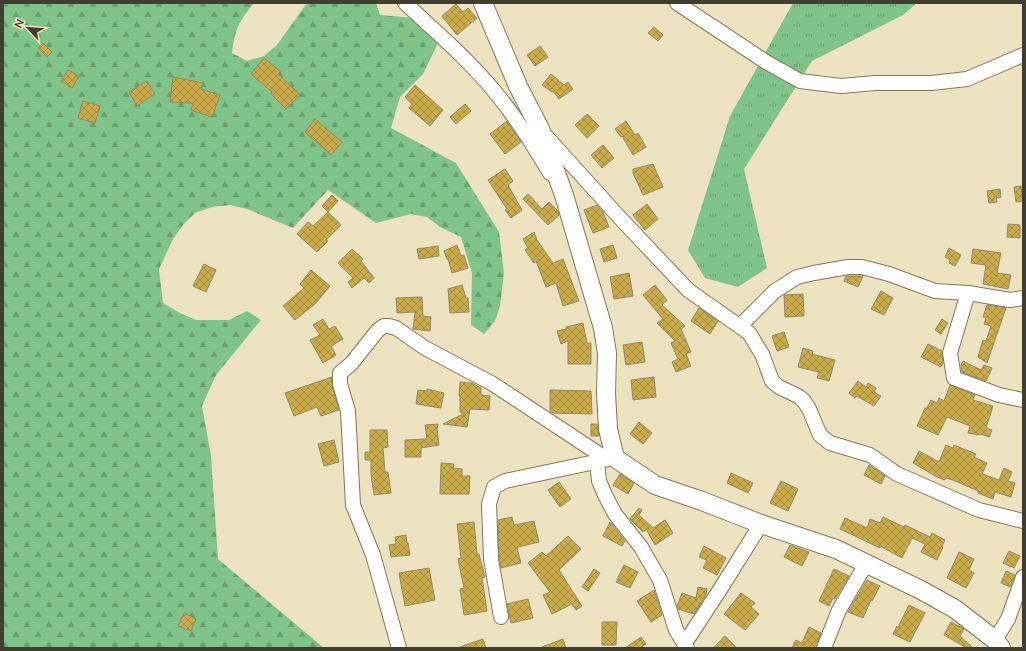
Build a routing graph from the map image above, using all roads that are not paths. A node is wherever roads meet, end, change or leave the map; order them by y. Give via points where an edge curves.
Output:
1 (406, 3) edge
2 (483, 3) edge
3 (677, 3) edge
4 (1023, 55) edge
5 (540, 129) junction
6 (564, 195) junction
7 (968, 293) junction
8 (1023, 298) edge
9 (740, 326) junction
10 (1023, 400) edge
11 (615, 458) junction
12 (597, 462) junction
13 (1023, 521) edge
14 (761, 524) junction
15 (866, 564) junction
16 (1023, 577) edge
17 (501, 617) dead end
18 (998, 644) edge
19 (686, 646) edge
20 (399, 648) edge
21 (824, 648) edge

1 - 6 street via 494,91 524,130
2 - 5 main road via 518,86
3 - 4 street via 766,62 800,81 841,86 967,79
5 - 6 main road
5 - 9 street via 688,290
6 - 11 main road via 603,328 607,353 608,429
7 - 8 street via 1010,300
7 - 9 street via 935,291 889,274 862,267 848,267 797,277 775,291
7 - 10 street via 950,353 954,378 999,395
9 - 13 street via 749,333 762,354 772,381 804,401 820,435 830,443 870,455 897,474 979,510
11 - 12 street
11 - 14 main road via 656,485
11 - 20 street via 602,456 493,384 425,348 396,328 384,326 378,330 351,364 340,373 340,384 348,411 352,505 373,555
12 - 17 street via 505,481 494,487 489,504 491,559
12 - 19 street via 599,481 605,495 660,580 676,630
14 - 15 main road via 836,549
14 - 19 street
15 - 18 main road via 955,609
15 - 21 street via 839,610
16 - 18 street

